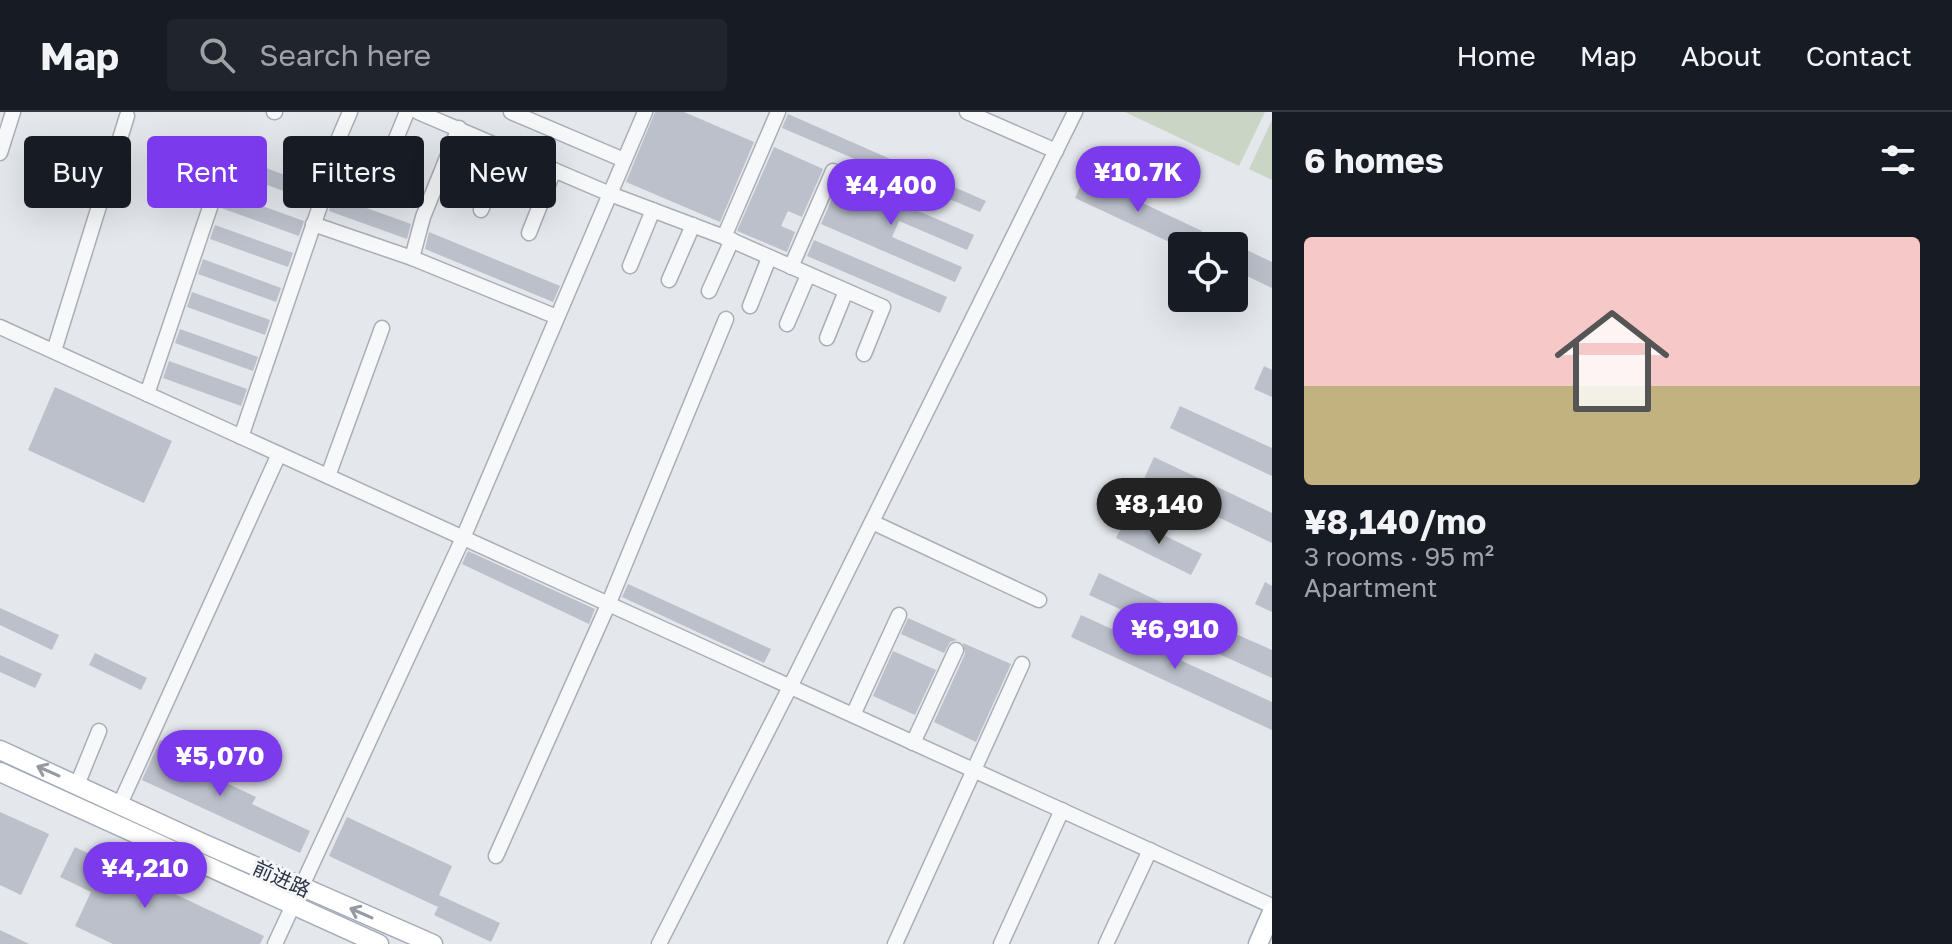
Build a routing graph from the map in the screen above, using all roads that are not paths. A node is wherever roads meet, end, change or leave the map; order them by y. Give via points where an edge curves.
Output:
1 (13, 112) edge
2 (350, 112) edge
3 (407, 112) edge
4 (418, 112) edge
5 (511, 112) edge
6 (645, 112) edge
7 (778, 112) edge
8 (967, 112) edge
9 (1075, 112) edge
10 (127, 116) dead end
11 (441, 116) edge
12 (459, 128) junction
13 (340, 136) edge
14 (397, 136) edge
15 (477, 136) edge
16 (1056, 151) junction
17 (0, 153) edge
18 (624, 160) junction
19 (556, 171) edge
20 (833, 171) dead end
21 (610, 194) junction
22 (210, 208) edge
23 (319, 208) edge
24 (539, 208) edge
25 (653, 210) junction
26 (313, 224) junction
27 (693, 225) junction
28 (529, 233) dead end
29 (728, 239) junction
30 (412, 258) junction
31 (769, 258) junction
32 (630, 266) dead end
33 (791, 267) junction
34 (808, 275) junction
35 (669, 280) dead end
36 (709, 291) dead end
37 (846, 291) junction
38 (750, 306) dead end
39 (557, 317) junction
40 (726, 319) dead end
41 (787, 324) dead end
42 (0, 327) edge
43 (382, 328) dead end
44 (827, 338) dead end
45 (54, 351) junction
46 (864, 354) dead end
47 (147, 394) junction
48 (241, 437) junction
49 (279, 454) junction
50 (328, 476) junction
51 (872, 522) junction
52 (463, 538) junction
53 (1039, 600) dead end
54 (608, 605) junction
55 (899, 615) dead end
56 (956, 650) dead end
57 (1022, 664) dead end
58 (790, 687) junction
59 (853, 715) junction
60 (99, 731) dead end
61 (913, 743) junction
62 (0, 750) edge
63 (975, 771) junction
64 (0, 772) edge
65 (77, 785) junction
66 (120, 804) junction
67 (1062, 810) junction
68 (1150, 850) junction
69 (496, 856) dead end
70 (301, 886) junction
71 (292, 905) junction
72 (1272, 906) edge
73 (1272, 912) edge
74 (275, 944) edge
75 (379, 944) edge
76 (433, 944) edge
77 (659, 944) edge
78 (895, 944) edge
79 (1001, 944) edge
80 (1106, 944) edge
81 (1258, 944) edge

1 - 17 street
2 - 13 street
3 - 14 street
4 - 11 street
5 - 18 street
6 - 18 street
7 - 29 street
8 - 16 street
9 - 16 street
10 - 45 street
11 - 12 street
12 - 15 street
12 - 30 street
16 - 51 street
18 - 21 street
19 - 21 street
20 - 33 street
21 - 25 street
21 - 39 street
22 - 47 street
23 - 26 street
24 - 28 street
25 - 27 street
25 - 32 street
26 - 30 street
26 - 48 street
27 - 29 street
27 - 35 street
29 - 31 street
29 - 36 street
30 - 39 street
31 - 33 street
31 - 38 street
33 - 34 street
34 - 37 street
34 - 41 street
37 - 44 street
37 - 46 street via 883,307
39 - 52 street
40 - 54 street
42 - 45 street
43 - 50 street
45 - 47 street
47 - 48 street
48 - 49 street
49 - 50 street
49 - 66 street
50 - 52 street
51 - 53 street
51 - 58 street
52 - 54 street
52 - 70 street
54 - 58 street
54 - 69 street
55 - 59 street
56 - 61 street
57 - 63 street
58 - 59 street
58 - 77 street
59 - 61 street
60 - 65 street
61 - 63 street
65 -> 62 main road, 前进路
63 - 67 street
63 - 78 street
64 - 71 main road, 前进路
65 - 66 main road, 前进路
66 - 70 main road, 前进路
67 - 68 street
67 - 79 street
68 - 72 street
68 - 80 street
70 - 71 street
76 -> 70 main road, 前进路
71 - 74 street
71 - 75 main road, 前进路
73 - 81 main road

